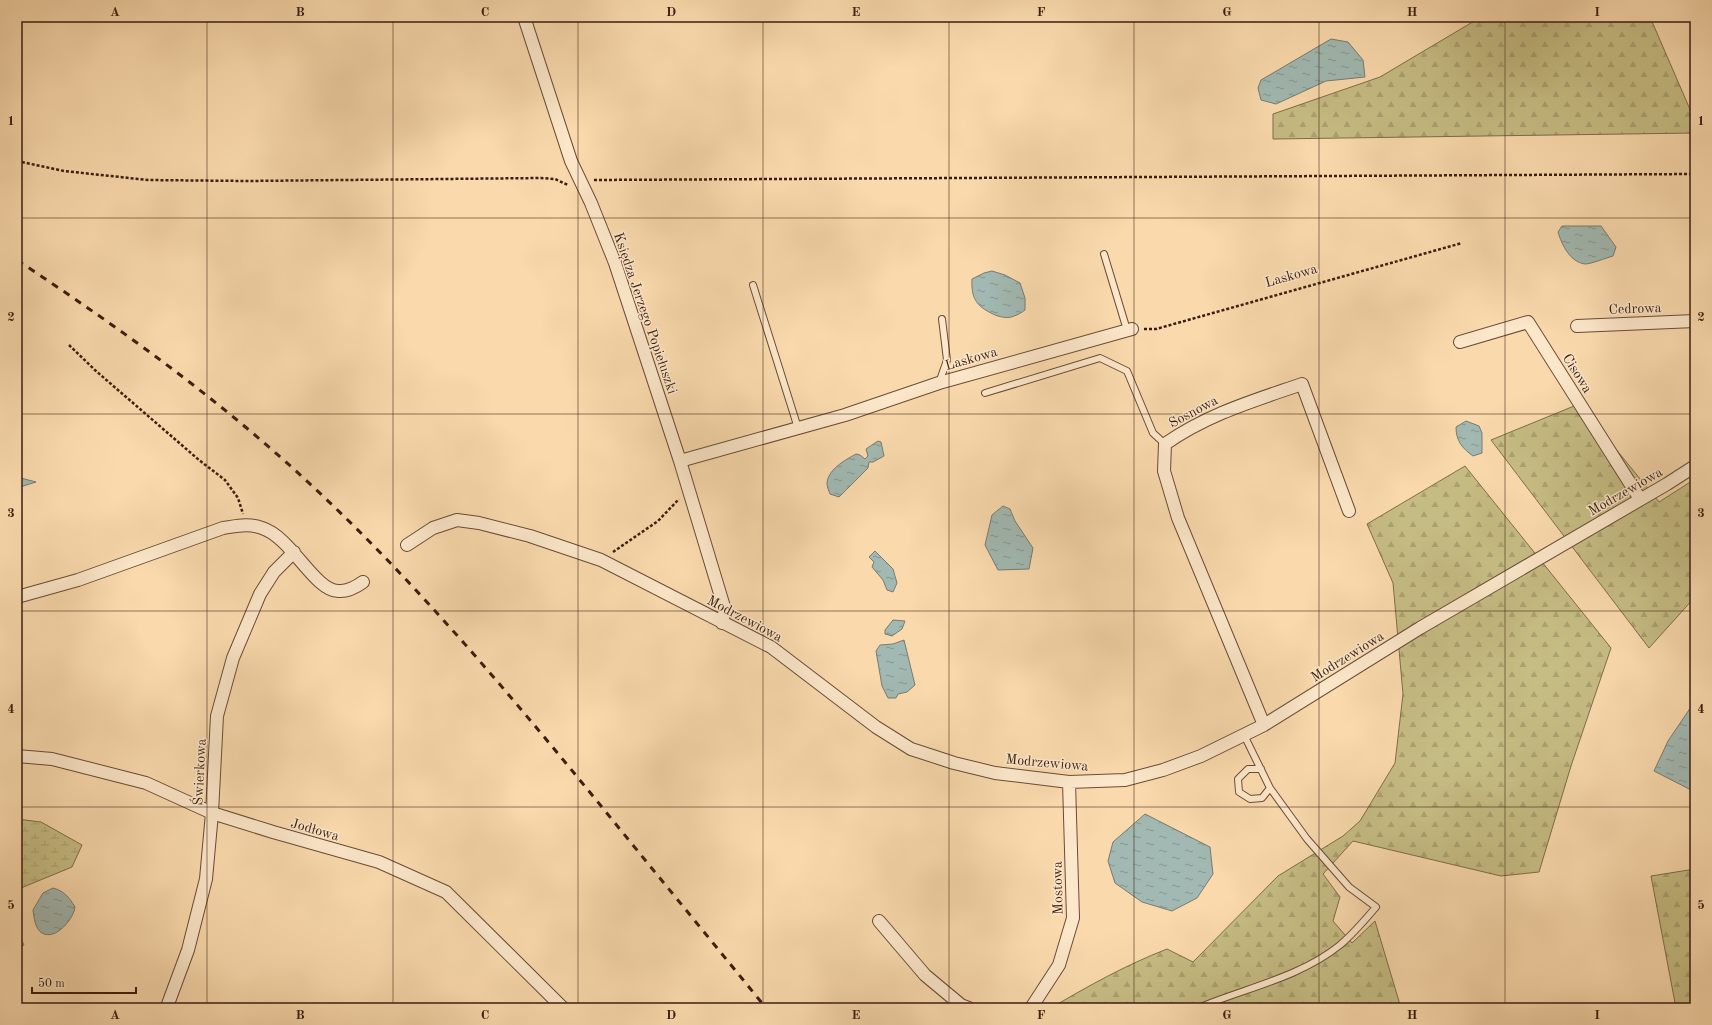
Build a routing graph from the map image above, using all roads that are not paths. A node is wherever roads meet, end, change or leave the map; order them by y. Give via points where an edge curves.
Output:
1 (524, 17) edge
2 (1104, 254) dead end
3 (753, 285) dead end
4 (942, 319) dead end
5 (1695, 321) edge
6 (1577, 326) dead end
7 (1130, 329) joint
8 (1460, 342) dead end
9 (939, 383) junction
10 (985, 393) dead end
11 (798, 428) junction
12 (1165, 444) junction
13 (680, 461) junction
14 (1695, 466) edge
15 (1640, 499) junction
16 (1348, 511) dead end
17 (408, 545) dead end
18 (294, 552) junction
19 (363, 582) dead end
20 (17, 597) edge
21 (722, 623) junction
22 (1264, 725) junction
23 (1244, 735) junction
24 (17, 756) edge
25 (1261, 769) junction
26 (1069, 782) junction
27 (1270, 788) junction
28 (212, 813) junction
29 (878, 921) dead end
30 (169, 1008) edge
31 (563, 1008) edge
32 (969, 1008) edge
33 (1031, 1008) edge
34 (1198, 1008) edge

1 - 13 street, Księdza Jerzego Popiełuszki via 572,161 615,263
2 - 7 lane
3 - 11 lane
4 - 9 lane, Laskowa via 947,360
5 - 6 street, Cedrowa
7 - 9 street, Laskowa
8 - 15 street, Cisowa via 1528,322
9 - 11 street, Laskowa
10 - 12 lane via 1100,358 1127,371 1153,433
11 - 13 street, Laskowa
12 - 16 street, Sosnowa via 1183,431 1222,412 1302,384
12 - 22 street, Sosnowa via 1164,470 1178,518
13 - 21 street, Księdza Jerzego Popiełuszki via 725,610
14 - 15 street, Modrzewiowa
15 - 22 street, Modrzewiowa via 1420,628
17 - 21 street, Modrzewiowa via 434,528 457,520 479,523 530,536 601,560
18 - 19 street via 325,587 338,592 352,589
18 - 20 street via 280,537 263,528 246,524 223,528 78,580
18 - 28 street, Świerkowa via 274,572 260,594 233,658 217,716
21 - 26 street, Modrzewiowa via 771,647 876,727 911,749 996,773
22 - 23 street, Modrzewiowa
23 - 25 lane
23 - 26 street, Modrzewiowa via 1201,756 1156,772 1125,780
24 - 28 street, Jodłowa via 52,759 146,783
25 - 27 lane
25 - 27 lane via 1248,769 1238,779 1239,792 1250,799 1262,798
26 - 33 street, Mostowa via 1073,918 1059,965
27 - 34 lane via 1307,839 1349,888 1376,908 1341,945 1315,962 1274,981
28 - 30 street, Świerkowa via 206,879 188,950 168,1004
28 - 31 street, Jodłowa via 379,862 446,892
29 - 32 street via 925,975 961,1005

